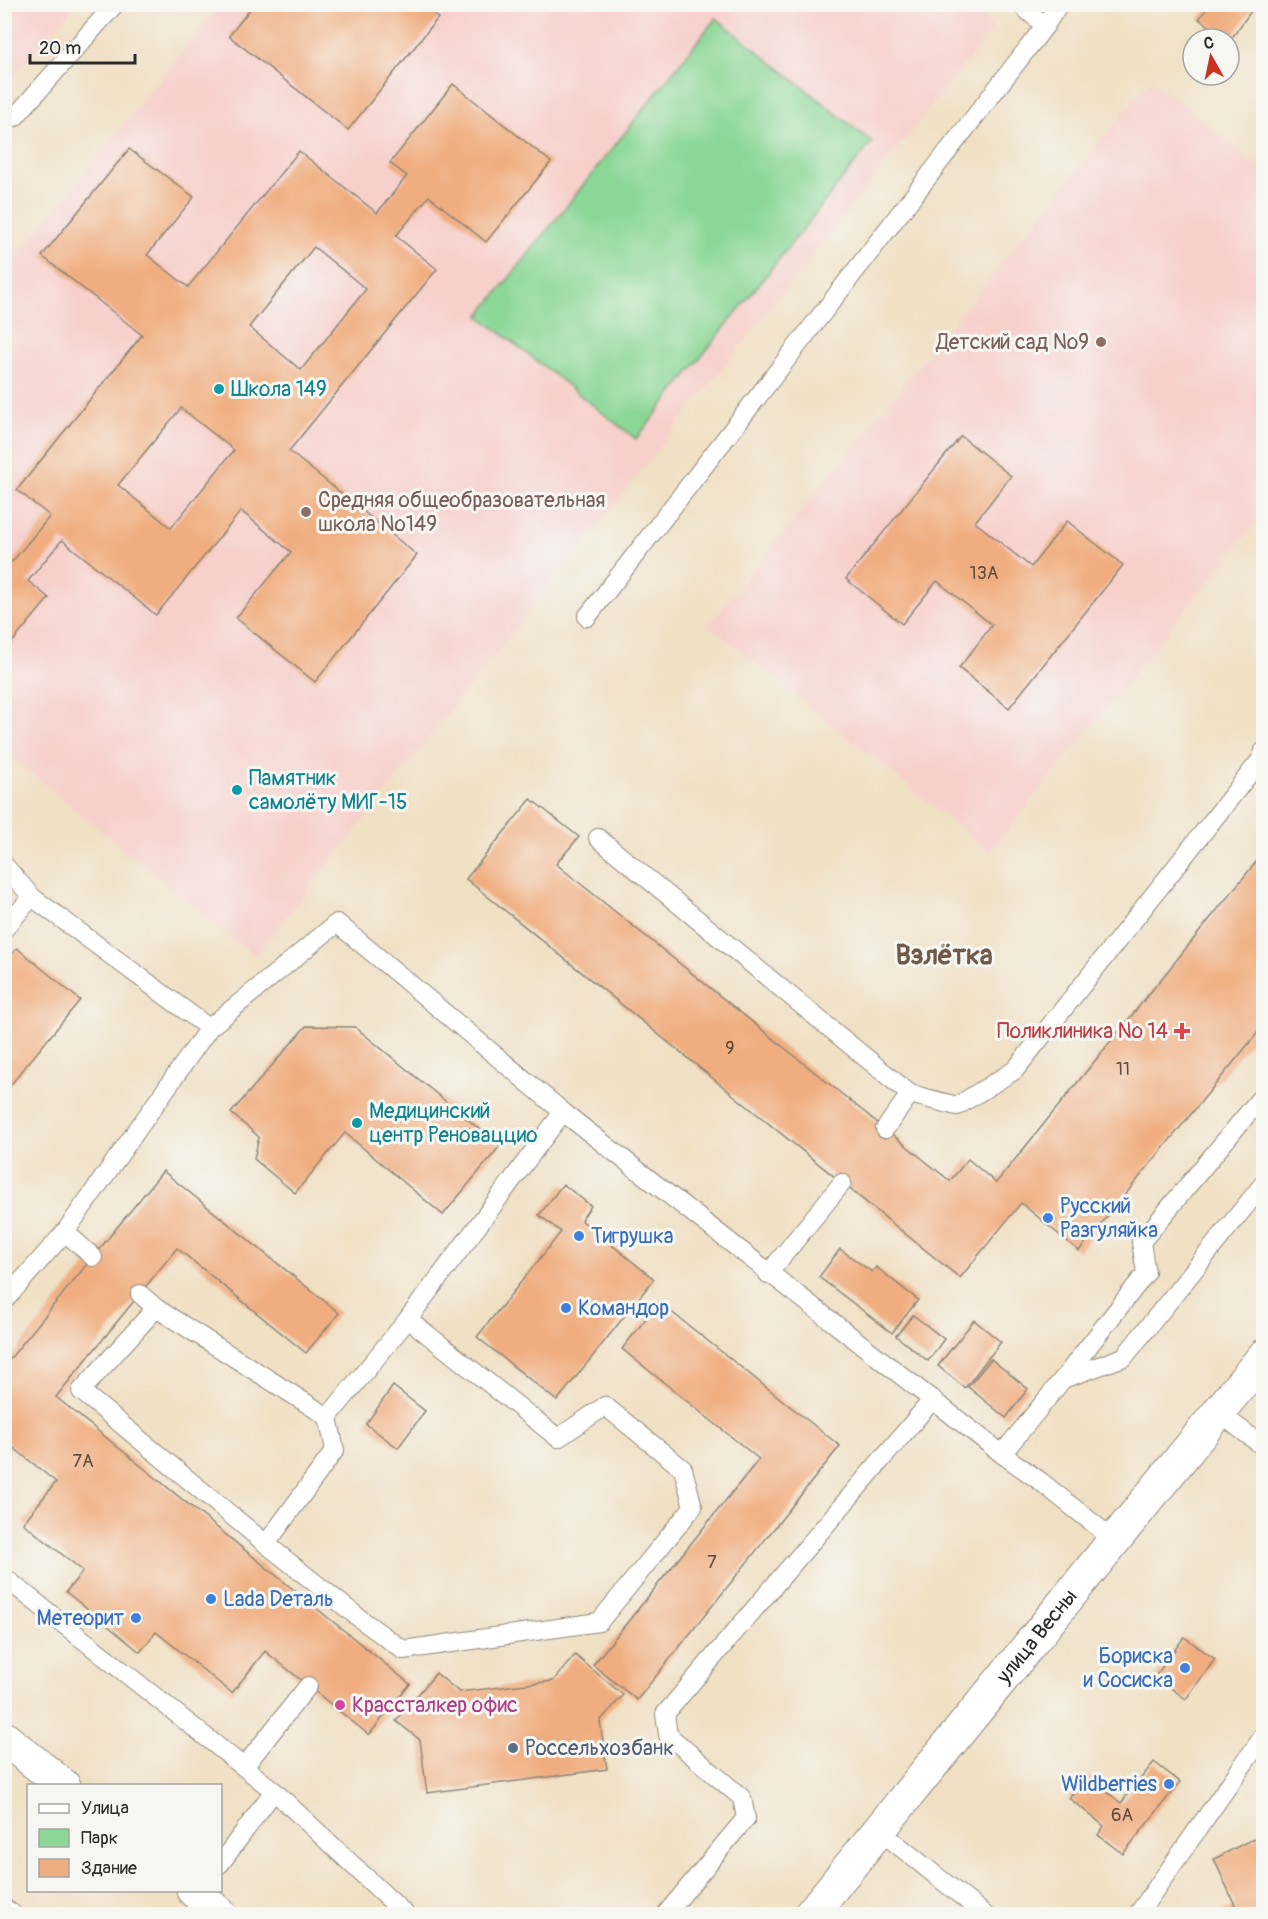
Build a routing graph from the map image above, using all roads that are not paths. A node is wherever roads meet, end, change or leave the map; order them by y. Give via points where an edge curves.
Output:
1 (115, 4) edge
2 (1020, 4) edge
3 (1059, 4) edge
4 (1045, 26) junction
5 (4, 117) edge
6 (587, 617) dead end
7 (1263, 752) edge
8 (598, 838) dead end
9 (4, 866) edge
10 (32, 897) junction
11 (4, 928) edge
12 (209, 1028) junction
13 (910, 1094) junction
14 (1263, 1094) edge
15 (563, 1112) junction
16 (885, 1129) dead end
17 (842, 1183) dead end
18 (1263, 1184) edge
19 (66, 1232) junction
20 (93, 1257) dead end
21 (768, 1274) junction
22 (140, 1294) dead end
23 (4, 1301) edge
24 (156, 1308) junction
25 (408, 1319) junction
26 (1263, 1356) edge
27 (1063, 1379) junction
28 (933, 1399) junction
29 (1218, 1412) junction
30 (328, 1417) junction
31 (1263, 1447) edge
32 (1002, 1454) junction
33 (1114, 1540) junction
34 (266, 1544) junction
35 (4, 1577) edge
36 (363, 1621) junction
37 (350, 1635) dead end
38 (308, 1686) dead end
39 (1263, 1735) edge
40 (4, 1738) edge
41 (244, 1767) junction
42 (62, 1784) edge
43 (274, 1791) junction
44 (879, 1830) junction
45 (222, 1861) edge
46 (4, 1908) edge
47 (12, 1914) edge
48 (405, 1914) edge
49 (666, 1914) edge
50 (811, 1914) edge
51 (984, 1914) edge
52 (1138, 1914) edge

1 - 5 lane via 15,117
2 - 4 lane
3 - 4 lane
4 - 6 lane
7 - 13 lane via 1015,1070 957,1106
8 - 13 lane
9 - 10 lane
10 - 11 lane
10 - 12 lane
12 - 15 lane via 337,923
12 - 19 lane
13 - 16 lane
14 - 27 lane via 1141,1242 1146,1273
15 - 21 lane
15 - 25 lane
17 - 21 lane
18 - 27 lane via 1124,1357
19 - 20 lane
19 - 23 lane
21 - 28 lane
22 - 24 lane
24 - 30 lane
24 - 34 lane via 81,1391
25 - 30 lane
25 - 36 lane via 558,1438 605,1406 683,1469 693,1507 599,1622 403,1650
26 - 29 street, улица Весны
27 - 32 lane
28 - 32 lane
28 - 49 lane via 665,1714 668,1735 742,1798 746,1818
29 - 31 lane
29 - 33 street, улица Весны
30 - 34 lane via 335,1450
32 - 33 lane
33 - 44 street, улица Весны
34 - 36 lane
35 - 41 lane
36 - 37 lane
38 - 41 lane
39 - 52 lane
40 - 42 street
41 - 43 lane
43 - 45 lane
43 - 48 lane
44 - 50 street, улица Весны
44 - 51 lane
46 - 47 lane

